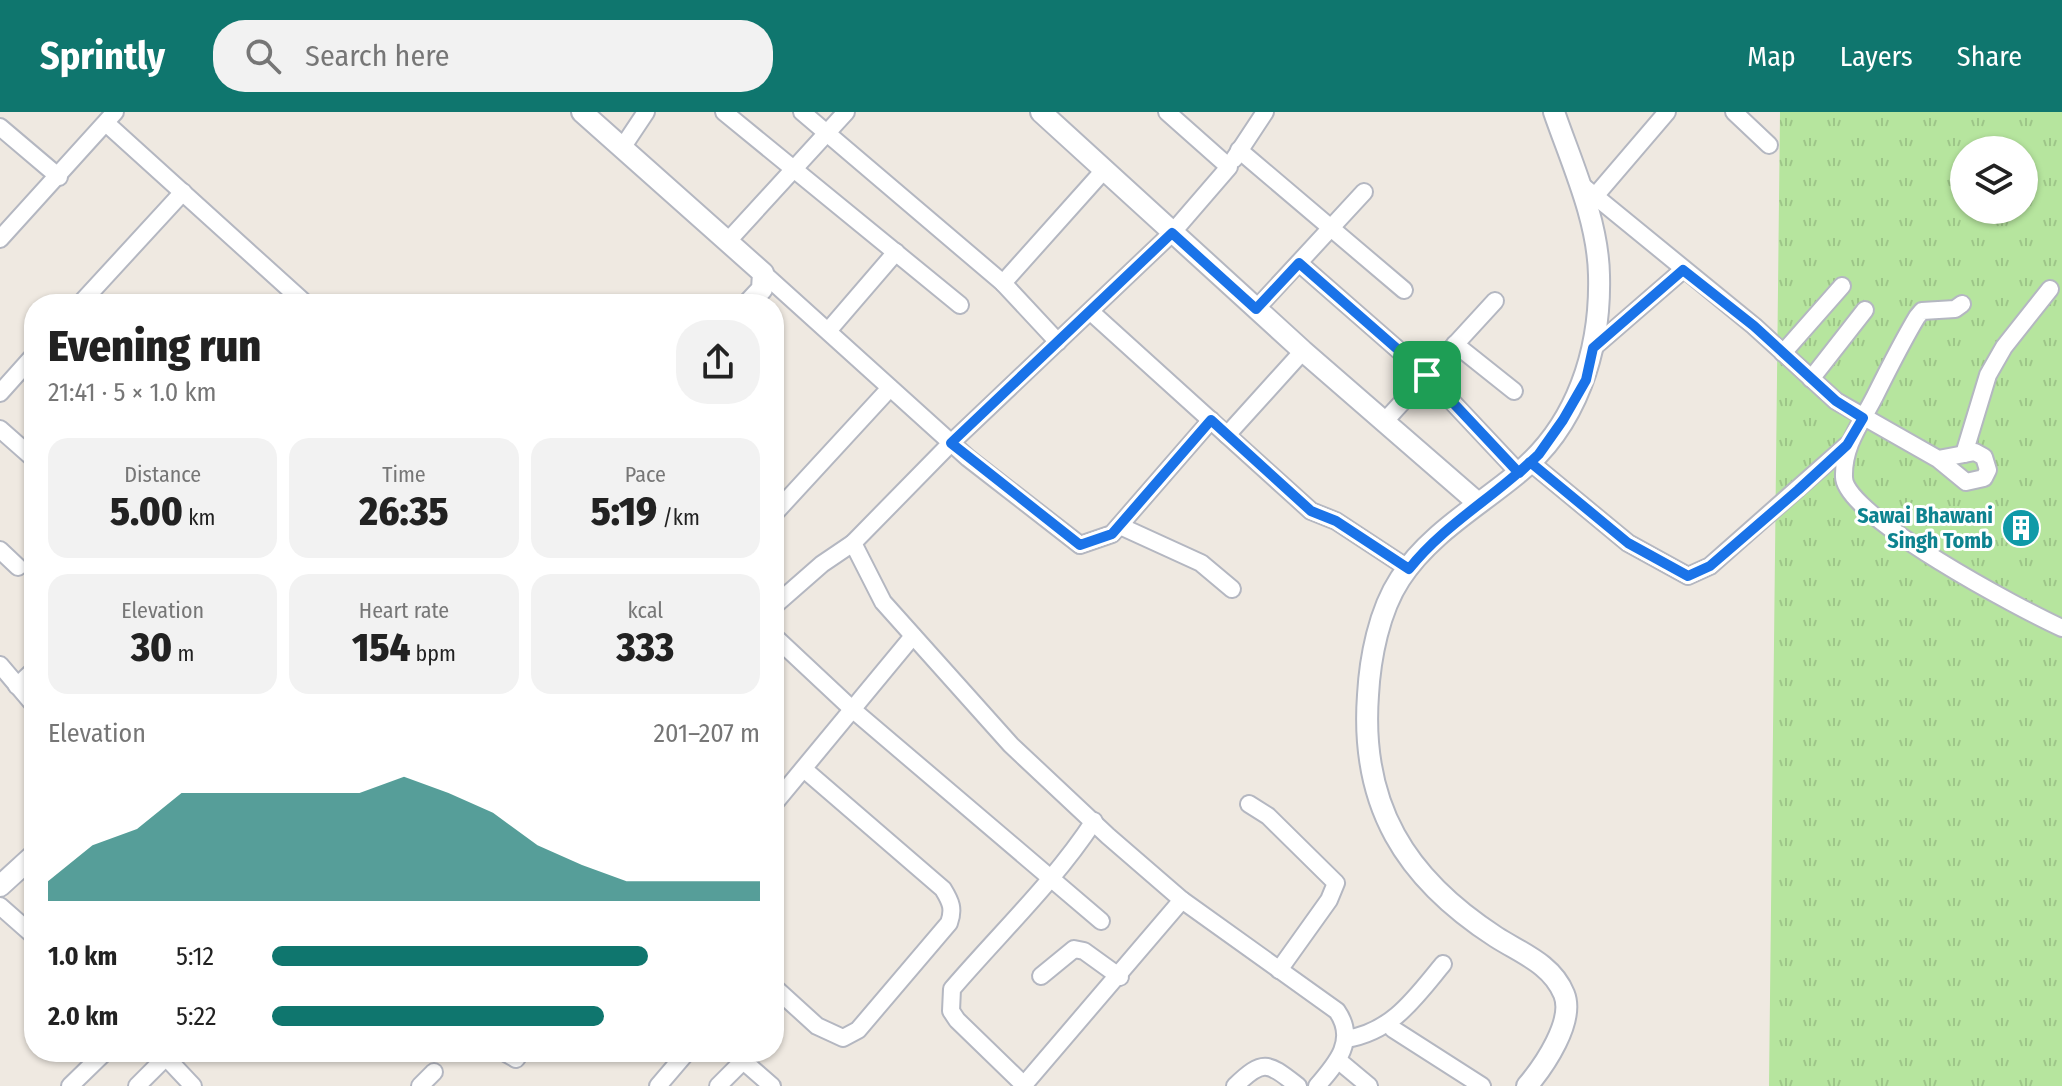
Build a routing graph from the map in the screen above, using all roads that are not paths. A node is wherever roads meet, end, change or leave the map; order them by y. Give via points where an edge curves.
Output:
1 (582, 112) edge
2 (646, 112) edge
3 (724, 112) edge
4 (802, 112) edge
5 (846, 112) edge
6 (1041, 112) edge
7 (1167, 112) edge
8 (1265, 112) edge
9 (1667, 112) edge
10 (1734, 112) edge
11 (1561, 115) edge
12 (110, 117) edge
13 (0, 127) edge
14 (825, 134) junction
15 (1769, 145) dead end
16 (622, 148) junction
17 (1239, 150) junction
18 (1229, 167) junction
19 (797, 169) junction
20 (1105, 169) junction
21 (59, 177) junction
22 (1588, 189) junction
23 (183, 192) junction
24 (1364, 192) dead end
25 (1331, 228) junction
26 (1172, 233) junction
27 (0, 239) edge
28 (727, 242) junction
29 (896, 252) junction
30 (1299, 263) junction
31 (1683, 270) junction
32 (763, 273) junction
33 (1003, 283) junction
34 (1842, 286) dead end
35 (2050, 289) dead end
36 (1404, 290) dead end
37 (89, 294) edge
38 (295, 294) edge
39 (757, 294) edge
40 (1495, 301) dead end
41 (1962, 304) dead end
42 (960, 305) dead end
43 (1256, 309) junction
44 (1865, 310) dead end
45 (1091, 312) junction
46 (828, 331) junction
47 (1058, 342) junction
48 (1455, 344) junction
49 (1593, 348) junction
50 (1303, 351) junction
51 (1783, 353) junction
52 (24, 366) edge
53 (1427, 375) junction
54 (1811, 379) junction
55 (890, 388) junction
56 (1514, 391) dead end
57 (0, 393) edge
58 (1863, 418) junction
59 (1211, 420) junction
60 (1384, 422) junction
61 (0, 429) edge
62 (1227, 435) junction
63 (951, 443) junction
64 (1847, 445) junction
65 (24, 450) edge
66 (1964, 454) junction
67 (1938, 459) junction
68 (1524, 468) junction
69 (784, 503) edge
70 (1478, 503) junction
71 (1120, 526) junction
72 (853, 543) junction
73 (0, 550) edge
74 (18, 567) dead end
75 (1409, 569) junction
76 (1232, 589) dead end
77 (784, 597) edge
78 (2062, 628) edge
79 (913, 636) junction
80 (784, 645) edge
81 (0, 665) edge
82 (24, 679) edge
83 (17, 686) junction
84 (24, 694) edge
85 (852, 709) junction
86 (805, 770) junction
87 (784, 793) edge
88 (1249, 804) dead end
89 (1094, 821) junction
90 (24, 864) edge
91 (1050, 879) junction
92 (0, 886) edge
93 (1182, 900) junction
94 (0, 906) edge
95 (1101, 921) dead end
96 (24, 927) edge
97 (1443, 964) dead end
98 (1279, 970) junction
99 (1041, 976) dead end
100 (1120, 977) junction
101 (784, 996) edge
102 (1393, 1029) dead end
103 (1346, 1039) junction
104 (1339, 1061) junction
105 (95, 1062) edge
106 (157, 1062) edge
107 (170, 1062) edge
108 (678, 1062) edge
109 (734, 1062) edge
110 (745, 1062) edge
111 (434, 1072) dead end
112 (70, 1086) edge
113 (137, 1086) edge
114 (193, 1086) edge
115 (420, 1086) edge
116 (658, 1086) edge
117 (718, 1086) edge
118 (772, 1086) edge
119 (1024, 1086) edge
120 (1235, 1086) edge
121 (1298, 1086) edge
122 (1317, 1086) edge
123 (1369, 1086) edge
124 (1482, 1086) edge
125 (1527, 1086) edge

1 - 16 street
2 - 16 street
3 - 19 street
4 - 14 street
5 - 14 street
6 - 20 street
7 - 18 street
8 - 17 street
9 - 22 street
10 - 15 street
11 - 22 street
12 - 21 street
12 - 23 street
13 - 21 street
14 - 19 street
14 - 33 street
16 - 28 street
17 - 18 street
17 - 25 street
18 - 26 street
19 - 28 street
19 - 29 street
20 - 26 street
20 - 33 street
21 - 27 street
22 - 31 street
22 - 49 street via 1599,272
23 - 37 street
23 - 38 street
24 - 25 street
25 - 30 street
25 - 36 street
26 - 43 street
26 - 45 street
28 - 32 street
29 - 42 street
29 - 46 street
30 - 43 street
30 - 53 street
31 - 49 street
31 - 51 street
32 - 39 street
32 - 46 street
33 - 47 street
34 - 51 street
35 - 66 street via 1988,375
40 - 48 street
41 - 58 street via 1922,311
43 - 50 street
44 - 54 street
45 - 47 street
45 - 59 street
46 - 55 street
47 - 63 street
48 - 53 street
48 - 56 street
49 - 68 street via 1586,380 1563,420
50 - 60 street
50 - 62 street
51 - 54 street
52 - 57 street
53 - 60 street
53 - 68 street
54 - 58 street
55 - 63 street
55 - 69 street
58 - 64 street
58 - 67 street
59 - 62 street
59 - 71 street
60 - 70 street
61 - 65 street
62 - 75 street via 1311,511 1336,521
63 - 71 street via 1080,545
63 - 72 street
64 - 68 street via 1720,558 1688,576 1628,543
64 - 78 street via 1843,480 1853,500 1937,560
66 - 67 street
66 - 67 street via 1984,457 1984,478 1966,482
68 - 70 street
70 - 75 street
71 - 76 street via 1201,563
72 - 77 street
72 - 79 street via 883,602
73 - 74 street
75 - 125 street via 1384,617 1369,669 1367,747 1373,781 1386,824 1418,869 1468,917 1553,974 1565,996 1567,1012
79 - 85 street
79 - 89 street via 1011,745
80 - 85 street
81 - 83 street
82 - 83 street
83 - 84 street
85 - 86 street
85 - 91 street
86 - 87 street
86 - 101 street via 943,889 952,914 858,1030 843,1038 817,1026
88 - 98 street via 1336,883
89 - 91 street
89 - 93 street
90 - 92 street
91 - 95 street
91 - 119 street via 952,989 950,1000 957,1020
93 - 98 street
93 - 100 street
94 - 96 street
97 - 103 street via 1401,1014 1368,1036
98 - 103 street via 1337,1011
99 - 100 street via 1074,949
100 - 119 street
102 - 124 street
103 - 104 street
104 - 122 street
104 - 123 street
105 - 112 street
106 - 113 street
107 - 114 street
108 - 116 street
109 - 117 street
110 - 118 street
111 - 115 street
120 - 121 street via 1263,1065 1273,1066

